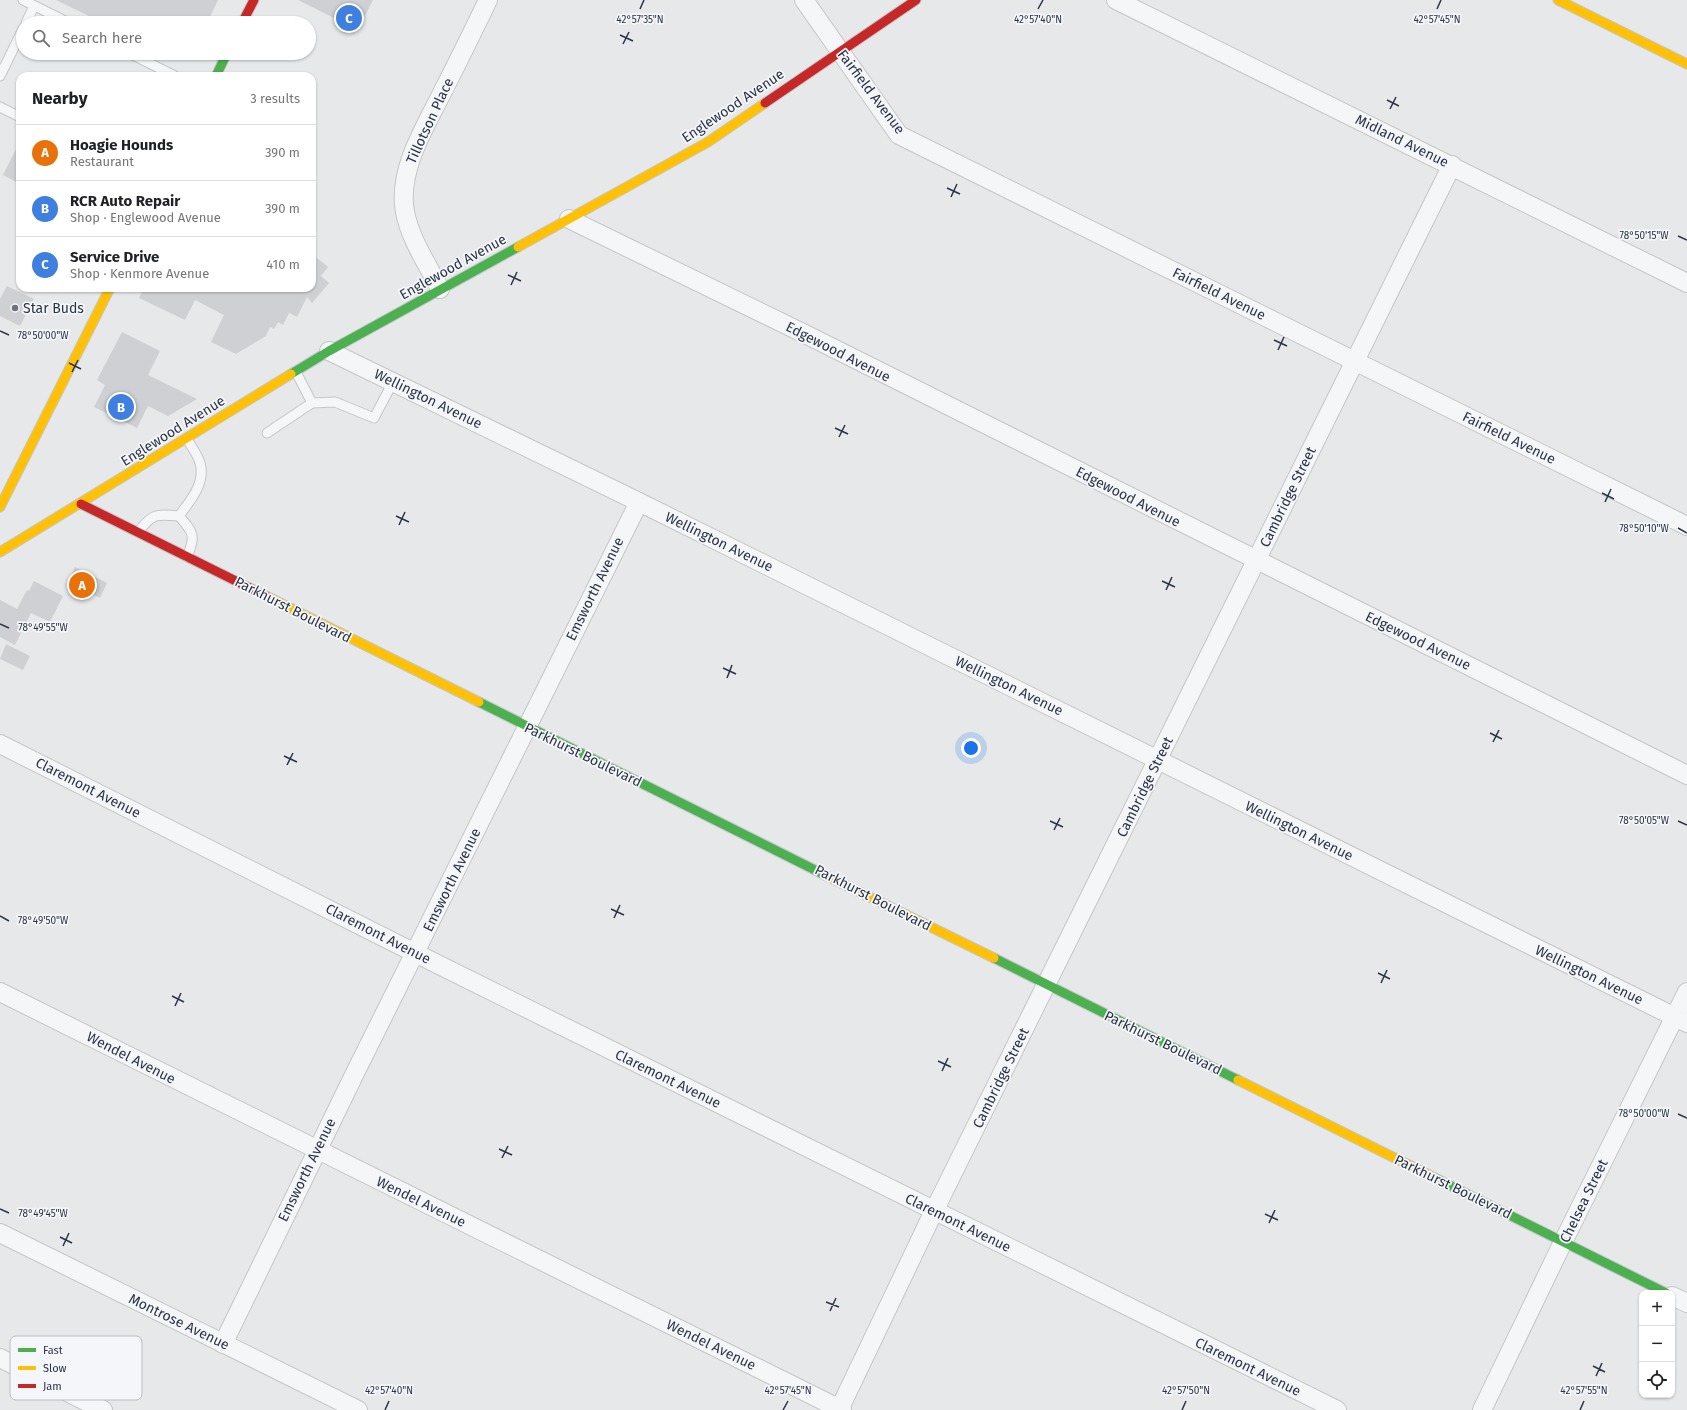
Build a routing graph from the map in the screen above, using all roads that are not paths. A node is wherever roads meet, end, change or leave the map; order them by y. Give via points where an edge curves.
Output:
1 (23, 0) edge
2 (254, 0) edge
3 (488, 0) edge
4 (804, 0) edge
5 (916, 0) edge
6 (1117, 0) edge
7 (1558, 0) edge
8 (34, 6) junction
9 (29, 16) edge
10 (55, 16) edge
11 (246, 16) edge
12 (16, 43) edge
13 (840, 51) junction
14 (143, 60) edge
15 (224, 60) edge
16 (1687, 64) edge
17 (167, 72) edge
18 (218, 72) edge
19 (0, 76) edge
20 (0, 107) edge
21 (16, 115) edge
22 (1452, 165) junction
23 (569, 219) junction
24 (1687, 283) edge
25 (440, 289) junction
26 (108, 292) edge
27 (329, 351) junction
28 (1356, 362) junction
29 (296, 372) junction
30 (393, 382) junction
31 (312, 404) junction
32 (267, 433) dead end
33 (187, 439) junction
34 (638, 502) junction
35 (81, 504) junction
36 (0, 507) edge
37 (179, 516) junction
38 (1687, 526) edge
39 (138, 532) junction
40 (0, 552) edge
41 (187, 557) junction
42 (1257, 561) junction
43 (527, 727) junction
44 (0, 744) edge
45 (1158, 761) junction
46 (1687, 775) edge
47 (415, 953) junction
48 (1047, 985) junction
49 (0, 992) edge
50 (1687, 992) edge
51 (1681, 1020) edge
52 (317, 1151) junction
53 (934, 1211) junction
54 (0, 1233) edge
55 (1563, 1242) junction
56 (1660, 1290) edge
57 (1675, 1298) edge
58 (1687, 1304) edge
59 (223, 1344) junction
60 (0, 1358) edge
61 (10, 1363) edge
62 (83, 1400) edge
63 (103, 1410) edge
64 (358, 1410) edge
65 (840, 1410) edge
66 (1337, 1410) edge
67 (1482, 1410) edge

1 - 8 lane
2 - 11 street
3 - 25 street, Tillotson Place via 419,142 408,169 404,189 404,211 409,228
4 - 13 street, Fairfield Avenue
5 - 13 street, Englewood Avenue
6 - 22 street, Midland Avenue
7 - 16 street
8 - 9 lane
8 - 10 lane
12 - 19 lane
13 - 23 street, Englewood Avenue via 708,142
13 - 28 street, Fairfield Avenue via 899,135
14 - 17 lane
15 - 18 street
20 - 21 lane
22 - 24 street, Midland Avenue
22 - 28 street, Cambridge Street
23 - 25 street, Englewood Avenue
23 - 42 street, Edgewood Avenue
25 - 27 street, Englewood Avenue
26 - 36 street
27 - 29 street, Englewood Avenue
27 - 30 street, Wellington Avenue
28 - 38 street, Fairfield Avenue
28 - 42 street, Cambridge Street
29 - 31 lane
29 - 33 street, Englewood Avenue
30 - 31 lane via 374,418 336,402
30 - 34 street, Wellington Avenue
31 - 32 lane
33 - 35 street, Englewood Avenue
33 - 37 lane via 200,463 203,478 192,500
34 - 43 street, Emsworth Avenue
34 - 45 street, Wellington Avenue
35 - 39 street, Parkhurst Boulevard
35 - 40 street, Englewood Avenue
37 - 39 lane via 158,515 148,520
37 - 41 lane via 191,529 194,540
39 - 41 street, Parkhurst Boulevard
41 - 43 street, Parkhurst Boulevard
42 - 45 street, Cambridge Street
42 - 46 street, Edgewood Avenue
43 - 47 street, Emsworth Avenue
43 - 48 street, Parkhurst Boulevard
44 - 47 street, Claremont Avenue
45 - 48 street, Cambridge Street
45 - 51 street, Wellington Avenue
47 - 52 street, Emsworth Avenue
47 - 53 street, Claremont Avenue
48 - 53 street, Cambridge Street
48 - 55 street, Parkhurst Boulevard
49 - 52 street, Wendel Avenue
50 - 51 street, Chelsea Street
51 - 55 street, Chelsea Street
52 - 59 street, Emsworth Avenue
52 - 65 street, Wendel Avenue
53 - 65 street, Cambridge Street
53 - 66 street, Claremont Avenue
54 - 59 street, Montrose Avenue
55 - 56 street, Parkhurst Boulevard
55 - 67 street, Chelsea Street
57 - 58 street
59 - 64 street, Montrose Avenue
60 - 61 street
62 - 63 street

